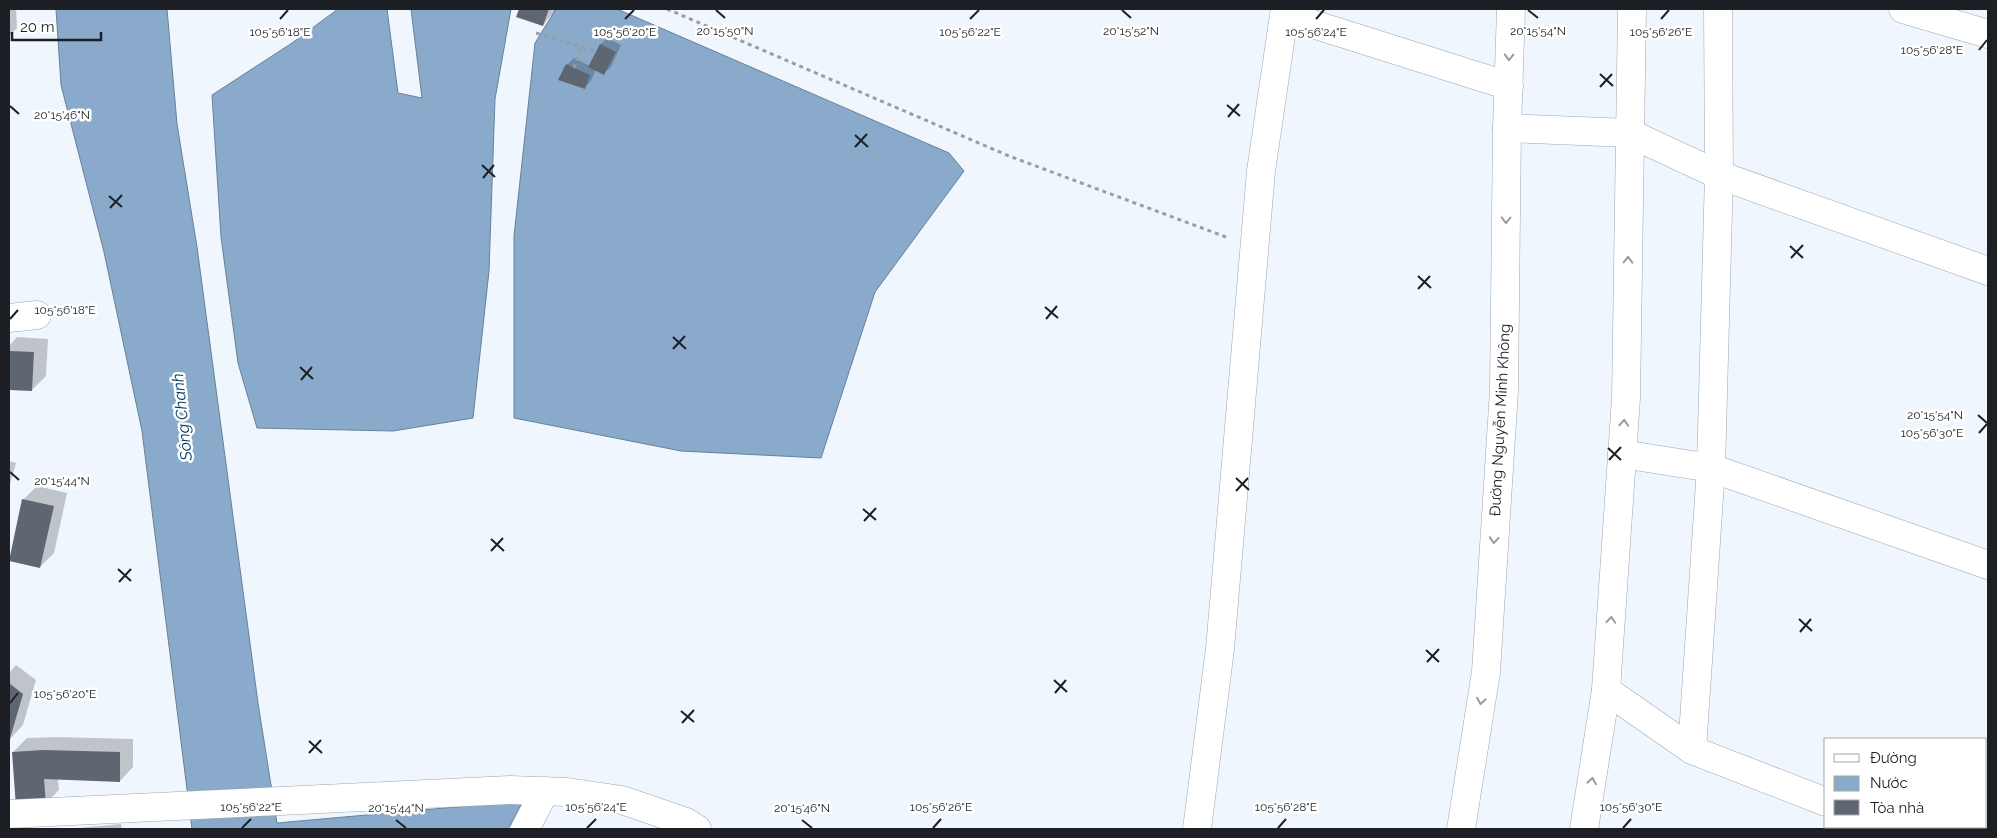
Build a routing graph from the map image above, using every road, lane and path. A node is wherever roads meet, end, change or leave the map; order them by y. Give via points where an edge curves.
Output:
1 (666, 9) edge
2 (1511, 9) edge
3 (1632, 9) edge
4 (1718, 9) edge
5 (1903, 9) edge
6 (536, 33) dead end
7 (1988, 34) edge
8 (581, 47) junction
9 (596, 51) dead end
10 (574, 68) dead end
11 (1509, 86) junction
12 (1507, 128) junction
13 (1629, 132) junction
14 (1719, 175) junction
15 (1254, 248) junction
16 (1988, 271) edge
17 (37, 315) dead end
18 (9, 318) edge
19 (1622, 454) junction
20 (1711, 468) junction
21 (1988, 565) edge
22 (1606, 690) junction
23 (1692, 750) junction
24 (545, 791) junction
25 (1824, 801) edge
26 (9, 814) edge
27 (525, 829) edge
28 (697, 829) edge
29 (1198, 829) edge
30 (1461, 829) edge
31 (1584, 829) edge

1 - 15 path via 1009,156
2 -> 11 main road, Đường Nguyễn Minh Không
3 - 13 main road
4 - 14 main road
5 - 7 main road
6 - 8 path
8 - 9 path
8 - 10 path
11 - 12 main road, Đường Nguyễn Minh Không
11 - 15 main road via 1284,15 1261,171
12 - 13 main road
12 -> 30 main road, Đường Nguyễn Minh Không via 1504,390 1486,672
13 - 14 main road
19 -> 13 main road via 1626,398
14 - 16 main road
14 - 20 main road
15 - 29 main road via 1220,649
17 - 18 main road
19 - 20 main road
22 -> 19 main road
20 - 21 main road
20 - 23 main road
22 - 23 main road
31 -> 22 main road
23 - 25 main road
24 - 26 main road
24 - 27 main road
24 - 28 main road via 622,800 686,822

